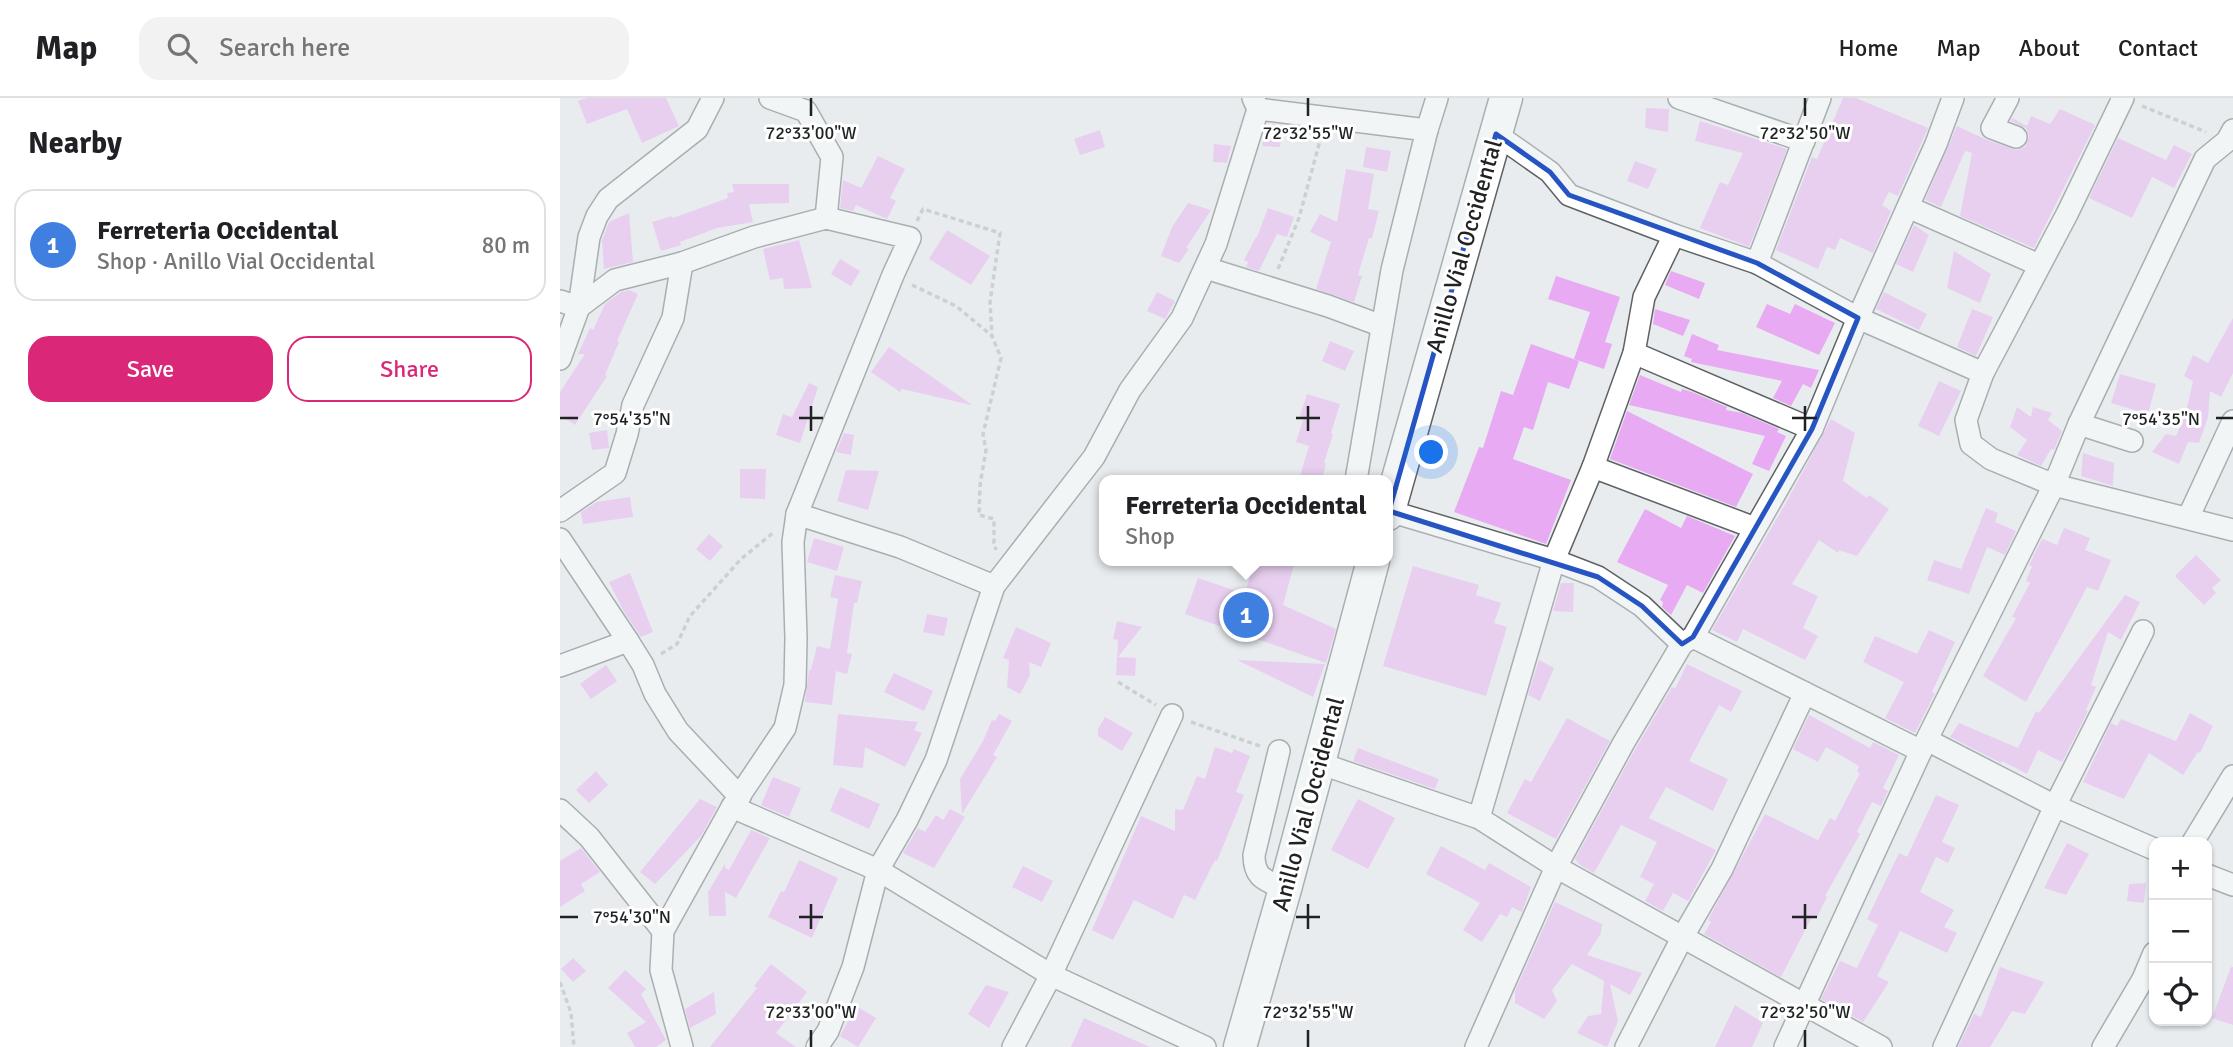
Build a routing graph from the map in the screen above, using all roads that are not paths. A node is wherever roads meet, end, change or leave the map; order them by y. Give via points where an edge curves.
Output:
1 (713, 98) edge
2 (770, 98) edge
3 (1437, 98) edge
4 (1506, 98) edge
5 (1679, 98) edge
6 (1820, 98) edge
7 (1953, 98) edge
8 (2008, 98) edge
9 (2124, 98) edge
10 (1256, 103) edge
11 (1427, 131) junction
12 (1496, 134) junction
13 (2016, 137) dead end
14 (2231, 138) edge
15 (1804, 141) junction
16 (1908, 207) junction
17 (826, 218) junction
18 (1674, 235) junction
19 (682, 263) junction
20 (1757, 263) junction
21 (2039, 265) junction
22 (1206, 268) junction
23 (569, 304) edge
24 (1858, 318) junction
25 (1382, 326) junction
26 (1634, 353) junction
27 (560, 359) edge
28 (1983, 373) junction
29 (2233, 421) edge
30 (2079, 424) junction
31 (1812, 429) junction
32 (2132, 442) dead end
33 (1593, 467) junction
34 (1357, 475) edge
35 (2054, 485) junction
36 (1393, 495) edge
37 (560, 511) edge
38 (797, 514) junction
39 (1393, 514) edge
40 (2188, 517) junction
41 (1755, 528) junction
42 (2233, 530) edge
43 (560, 538) edge
44 (1554, 560) junction
45 (1372, 566) edge
46 (999, 579) junction
47 (2143, 631) dead end
48 (1687, 640) junction
49 (628, 641) junction
50 (560, 666) edge
51 (1805, 693) junction
52 (1172, 715) road end
53 (1924, 745) junction
54 (1279, 751) road end
55 (1319, 763) junction
56 (2233, 776) edge
57 (736, 802) junction
58 (2055, 806) junction
59 (560, 810) edge
60 (1479, 818) junction
61 (2196, 837) edge
62 (2149, 847) edge
63 (1556, 867) junction
64 (878, 870) junction
65 (2212, 877) edge
66 (2233, 885) edge
67 (1285, 889) junction
68 (663, 932) junction
69 (1682, 938) junction
70 (2150, 963) edge
71 (1051, 975) junction
72 (1805, 1005) junction
73 (682, 1047) edge
74 (817, 1047) edge
75 (1013, 1047) edge
76 (1205, 1047) edge
77 (1240, 1047) edge
78 (1476, 1047) edge
79 (1626, 1047) edge
80 (1785, 1047) edge
81 (1881, 1047) edge
82 (1944, 1047) edge
83 (2103, 1047) edge

1 - 23 street via 697,129 608,199 589,237
2 - 17 street via 806,111 832,157
3 - 11 street
4 - 12 highway, Anillo Vial Occidental
5 - 15 street
6 - 15 street
7 - 16 street
8 - 13 street via 1992,128
9 - 21 street
10 - 11 street
10 - 22 street via 1237,180
11 - 25 street
12 - 18 street via 1550,172 1569,195
12 - 36 highway, Anillo Vial Occidental
14 - 30 street via 2205,159
15 - 20 street
16 - 21 street
16 - 24 street
17 - 19 street
17 - 38 street via 909,239
18 - 20 street
18 - 26 street via 1644,297
19 - 23 street via 615,280
19 - 37 street via 673,318 633,405 615,473
20 - 24 street
21 - 28 street
22 - 25 street
22 - 46 street via 1182,318 1130,390 1094,457
23 - 27 street
24 - 28 street
24 - 31 street
25 - 34 street
26 - 31 street
26 - 33 street
28 - 35 street via 1966,420 1971,444 1991,459
29 - 40 street
30 - 32 street
30 - 35 street
31 - 41 street
33 - 41 street
33 - 44 street
35 - 40 street
35 - 53 street
38 - 46 street
38 - 57 street via 793,542 795,685 785,728
39 - 44 street
40 - 42 street
41 - 48 street
43 - 49 street
44 - 48 street via 1598,577
44 - 60 street
45 - 55 highway, Anillo Vial Occidental
46 - 64 street via 936,760
47 - 58 street
48 - 51 street
48 - 63 street
49 - 50 street
49 - 57 street via 678,731
51 - 53 street
51 - 69 street via 1722,869
52 - 71 street
53 - 58 street
53 - 72 street
54 - 67 street via 1254,867 1258,876
55 - 60 street
55 - 67 highway, Anillo Vial Occidental
56 - 61 street
57 - 64 street
57 - 68 street
58 - 62 street
58 - 82 street
59 - 68 street via 589,838
60 - 63 street
63 - 69 street
63 - 78 street
64 - 71 street
64 - 74 street via 853,967
65 - 66 street
67 - 77 highway, Anillo Vial Occidental
68 - 73 street via 661,970
69 - 72 street
69 - 79 street
70 - 83 street
71 - 75 street
71 - 76 street
72 - 80 street
72 - 81 street

